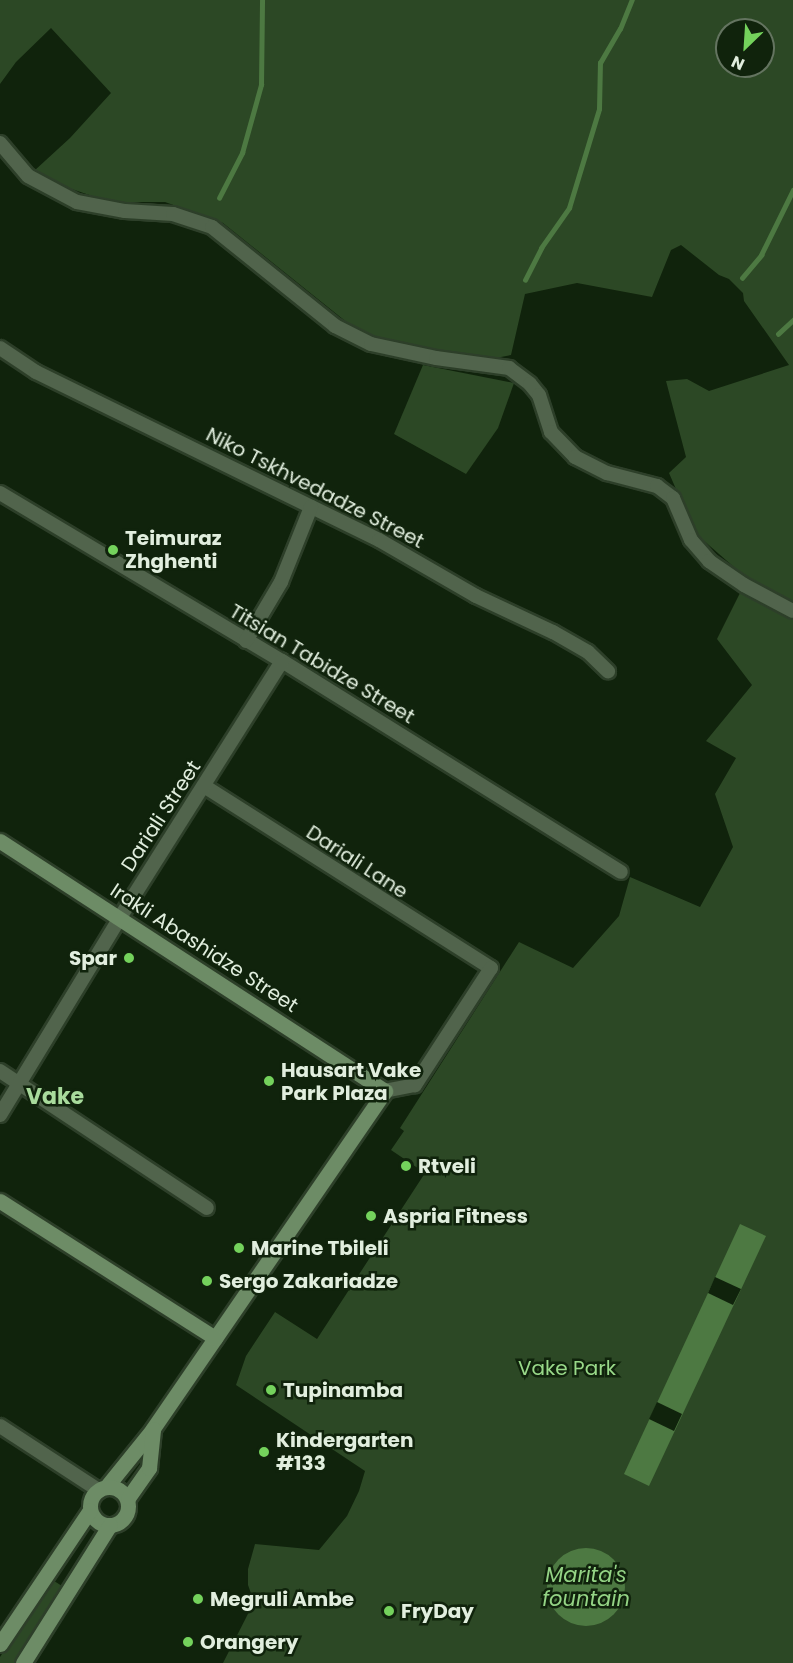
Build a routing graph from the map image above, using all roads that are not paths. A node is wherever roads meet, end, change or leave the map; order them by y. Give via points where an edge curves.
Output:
1 (0, 143) edge
2 (0, 348) edge
3 (0, 493) edge
4 (311, 507) junction
5 (793, 611) edge
6 (246, 641) junction
7 (282, 661) junction
8 (608, 671) dead end
9 (204, 786) junction
10 (0, 841) edge
11 (621, 872) dead end
12 (119, 919) junction
13 (0, 1071) edge
14 (19, 1083) junction
15 (385, 1091) junction
16 (0, 1115) edge
17 (0, 1201) edge
18 (207, 1208) dead end
19 (215, 1338) junction
20 (0, 1426) edge
21 (153, 1429) junction
22 (103, 1488) junction
23 (128, 1498) junction
24 (90, 1510) junction
25 (110, 1525) junction
26 (0, 1644) edge
27 (23, 1663) edge

1 - 5 street via 28,176 77,202 173,214 212,227 335,326 371,344 509,368 539,395 551,432 575,457 607,473 657,486 673,498 691,540 709,561
2 - 4 street, Niko Tskhvedadze Street via 36,372
3 - 6 street, Titsian Tabidze Street
4 - 6 street via 281,582
4 - 8 street, Niko Tskhvedadze Street via 579,647
6 - 7 street, Titsian Tabidze Street
7 - 9 street, Dariali Street
7 - 11 street, Titsian Tabidze Street
9 - 12 street, Dariali Street
9 - 15 street, Dariali Lane via 491,968 415,1085
10 - 12 street, Irakli Abashidze Street
12 - 14 street, Dariali Street
12 - 15 street, Irakli Abashidze Street
13 - 14 street
14 - 16 street, Dariali Street
14 - 18 street
15 - 19 street
17 - 19 street
19 - 21 street
20 - 22 street
21 - 22 street
21 - 23 street via 148,1468
22 - 23 street via 120,1489
22 - 24 street via 92,1497
23 - 25 street via 126,1516
24 - 25 street via 97,1521
24 - 26 street
25 - 27 street

